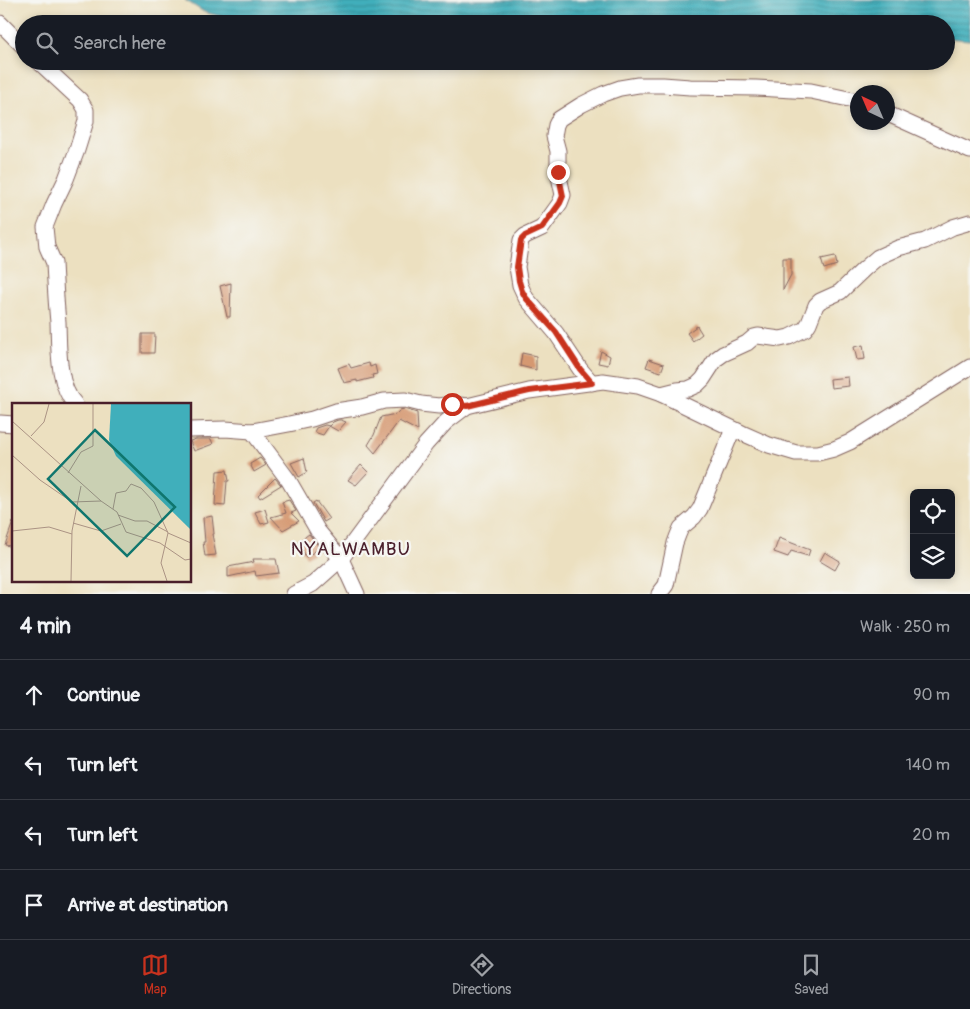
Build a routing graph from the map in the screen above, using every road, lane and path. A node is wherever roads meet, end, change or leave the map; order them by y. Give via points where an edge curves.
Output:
1 (0, 22) edge
2 (15, 38) edge
3 (48, 70) edge
4 (850, 99) edge
5 (895, 117) edge
6 (970, 151) edge
7 (970, 222) edge
8 (970, 367) edge
9 (592, 383) junction
10 (661, 394) junction
11 (74, 403) edge
12 (467, 406) junction
13 (733, 429) junction
14 (191, 430) edge
15 (252, 431) junction
16 (340, 559) junction
17 (294, 594) edge
18 (357, 594) edge
19 (659, 594) edge

1 - 2 street
3 - 11 street via 80,100 86,110 77,150 45,227 47,247 54,263 61,370 69,397
4 - 9 street via 811,91 638,85 603,94 559,119 554,136 563,196 542,228 521,240 517,267 526,298 556,332
5 - 6 street
7 - 10 street via 878,257 840,292 820,301 805,329 780,339 754,337 716,359 697,385
8 - 13 street via 834,449 796,453
9 - 10 street via 638,386
9 - 12 street via 529,391
10 - 13 street
12 - 15 street via 384,401
12 - 16 street via 446,422 426,444
13 - 19 street via 700,509 681,528 666,585
14 - 15 street
15 - 16 street
16 - 17 street via 313,584
16 - 18 street

